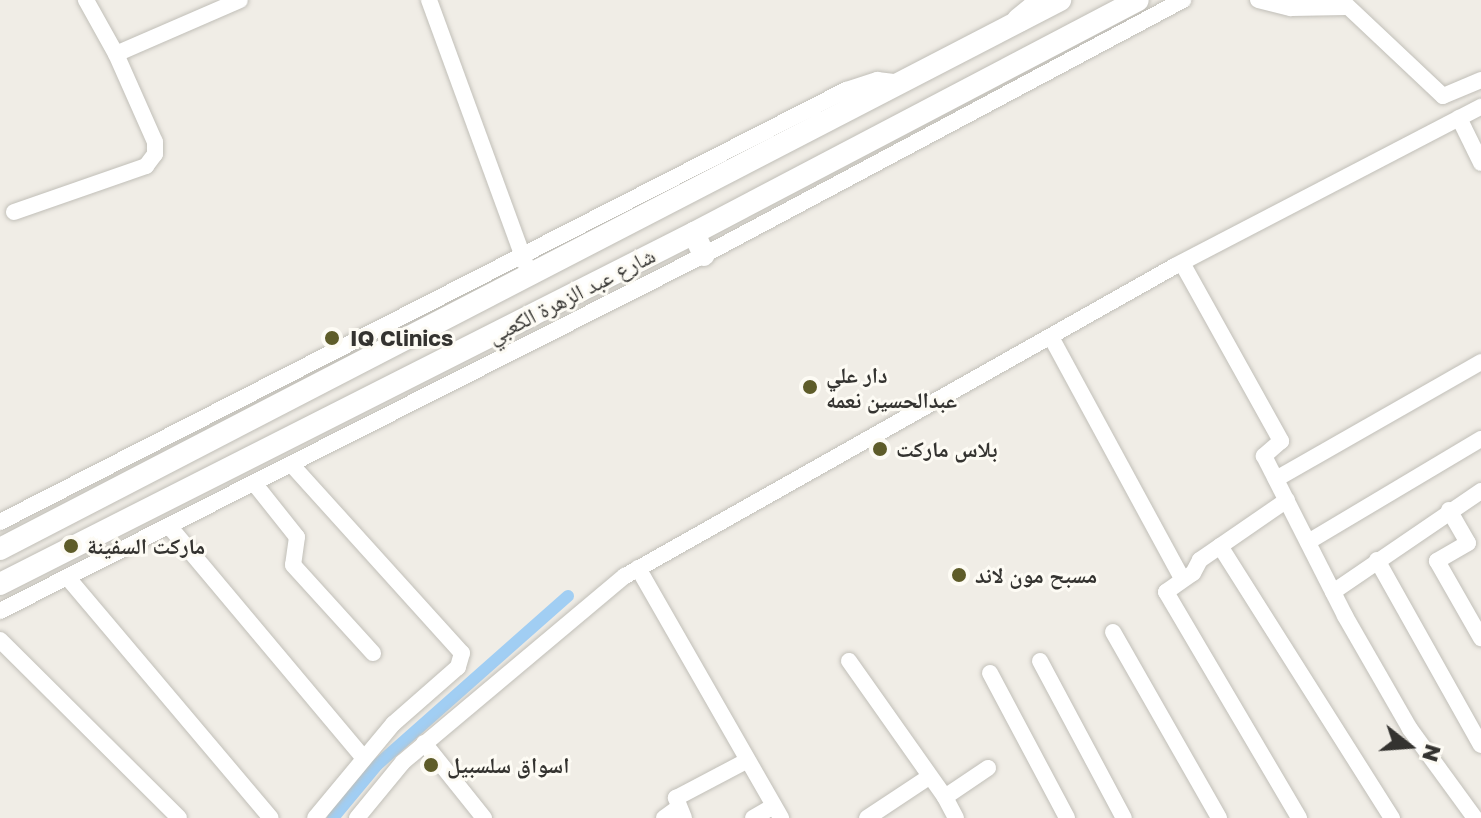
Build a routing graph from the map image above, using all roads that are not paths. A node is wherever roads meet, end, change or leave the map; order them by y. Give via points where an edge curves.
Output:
1 (86, 0) edge
2 (240, 0) edge
3 (1044, 0) edge
4 (1060, 0) edge
5 (1138, 0) edge
6 (1183, 0) edge
7 (1258, 0) edge
8 (434, 2) edge
9 (1344, 3) edge
10 (1019, 20) junction
11 (116, 54) junction
12 (1481, 80) edge
13 (1481, 107) edge
14 (1459, 118) junction
15 (1481, 163) edge
16 (14, 212) dead end
17 (694, 233) junction
18 (704, 255) junction
19 (1182, 263) junction
20 (527, 267) junction
21 (1051, 337) junction
22 (383, 354) junction
23 (1481, 362) edge
24 (337, 378) junction
25 (392, 385) junction
26 (347, 408) junction
27 (1481, 439) edge
28 (291, 464) junction
29 (1276, 479) junction
30 (254, 483) junction
31 (1481, 491) edge
32 (1287, 500) junction
33 (1449, 510) junction
34 (0, 522) edge
35 (169, 526) junction
36 (1308, 542) junction
37 (1220, 546) junction
38 (0, 549) edge
39 (1377, 560) junction
40 (638, 568) junction
41 (68, 578) junction
42 (1182, 578) junction
43 (0, 584) edge
44 (1333, 592) junction
45 (0, 611) edge
46 (1113, 632) dead end
47 (1481, 638) edge
48 (0, 640) edge
49 (373, 653) dead end
50 (849, 661) dead end
51 (1040, 661) dead end
52 (990, 673) dead end
53 (424, 743) junction
54 (1481, 745) edge
55 (364, 758) junction
56 (748, 760) junction
57 (988, 768) dead end
58 (929, 777) junction
59 (945, 797) junction
60 (778, 812) edge
61 (681, 813) edge
62 (358, 817) edge
63 (954, 817) edge
64 (179, 818) edge
65 (271, 818) edge
66 (315, 818) edge
67 (484, 818) edge
68 (664, 818) edge
69 (753, 818) edge
70 (867, 818) edge
71 (1067, 818) edge
72 (1124, 818) edge
73 (1219, 818) edge
74 (1299, 818) edge
75 (1392, 818) edge
76 (1475, 818) edge

1 - 11 street
2 - 11 street
3 - 10 highway
4 - 10 main road, شارع عبد الزهرة الكعبي
5 - 17 main road, شارع عبد الزهرة الكعبي
6 - 18 street
7 - 9 street via 1291,8
8 - 20 street
9 - 12 street via 1443,96
10 - 20 main road, شارع عبد الزهرة الكعبي via 904,83
11 - 16 street via 155,142 151,161
13 - 14 street
14 - 15 street
14 - 19 street
17 - 18 main road
17 - 25 main road, شارع عبد الزهرة الكعبي
18 - 28 street
19 - 21 street
19 - 29 street via 1281,441 1264,456
20 - 22 main road, شارع عبد الزهرة الكعبي
20 - 34 street
21 - 40 street
21 - 42 street
22 - 24 main road, شارع عبد الزهرة الكعبي
22 - 25 main road via 381,372
23 - 29 street
24 - 26 main road via 348,391
24 - 38 main road, شارع عبد الزهرة الكعبي
25 - 26 main road, شارع عبد الزهرة الكعبي
26 - 43 main road, شارع عبد الزهرة الكعبي
27 - 36 street
28 - 30 street
28 - 55 street via 462,653 458,667 393,724
29 - 32 street
30 - 35 street
30 - 49 street via 297,537 293,565
31 - 33 street
32 - 36 street
32 - 37 street
33 - 39 street
33 - 47 street via 1468,543 1437,561
35 - 41 street
35 - 55 street
36 - 44 street
37 - 42 street
37 - 75 street
39 - 44 street
39 - 54 street
40 - 53 street via 565,622
40 - 56 street
41 - 45 street
41 - 65 street
42 - 74 street via 1166,592
44 - 76 street via 1410,729
46 - 73 street
48 - 64 street
50 - 58 street
51 - 72 street
52 - 71 street
53 - 62 street
53 - 67 street
55 - 66 street
56 - 60 street
56 - 61 street via 676,798
57 - 59 street
58 - 59 street
58 - 70 street
59 - 63 street
60 - 69 street
61 - 68 street

